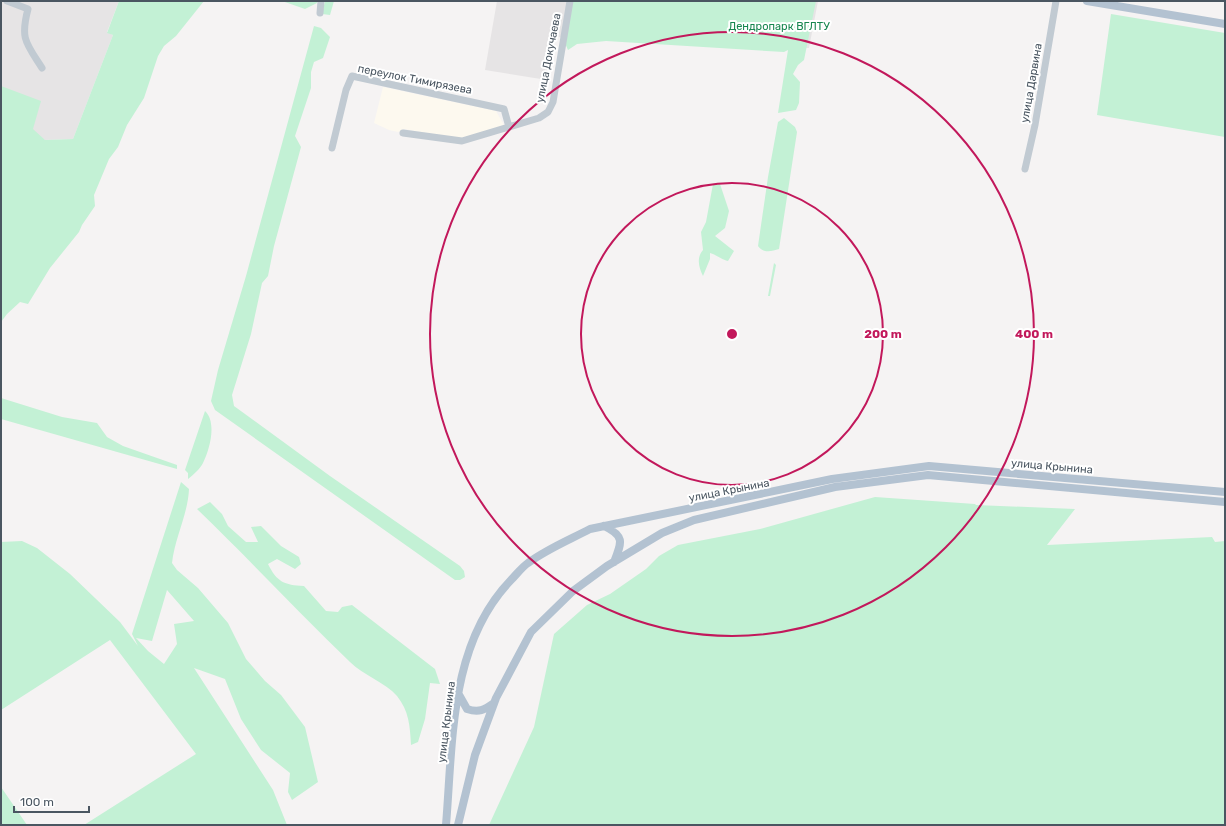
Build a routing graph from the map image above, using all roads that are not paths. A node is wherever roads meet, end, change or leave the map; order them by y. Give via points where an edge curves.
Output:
1 (7, 1) edge
2 (321, 1) edge
3 (570, 1) edge
4 (1056, 1) edge
5 (1087, 1) edge
6 (320, 13) dead end
7 (1225, 24) edge
8 (42, 68) dead end
9 (509, 127) junction
10 (402, 133) dead end
11 (332, 148) dead end
12 (1025, 169) dead end
13 (1225, 492) edge
14 (1225, 502) edge
15 (604, 526) junction
16 (614, 562) junction
17 (458, 692) junction
18 (494, 703) junction
19 (446, 825) edge
20 (458, 825) edge

1 - 8 street via 28,9 24,38
2 - 6 street
3 - 9 street, улица Докучаева via 553,102 548,112 539,118
4 - 12 street, улица Дарвина
5 - 7 main road
9 - 10 street, улица Докучаева via 462,141
9 - 11 street, переулок Тимирязева via 504,109 352,76 346,90
13 - 15 main road, улица Крынина via 929,466 832,479
14 - 16 main road, улица Крынина via 928,475 835,487 694,520 662,533
15 - 16 main road via 615,531 620,538 620,548
15 - 17 main road, улица Крынина via 569,540 527,564 499,592 482,617 471,643
16 - 18 main road, улица Крынина via 573,591 531,632
17 - 18 main road via 466,708 477,712
17 - 19 main road, улица Крынина
18 - 20 main road, улица Крынина via 475,756

